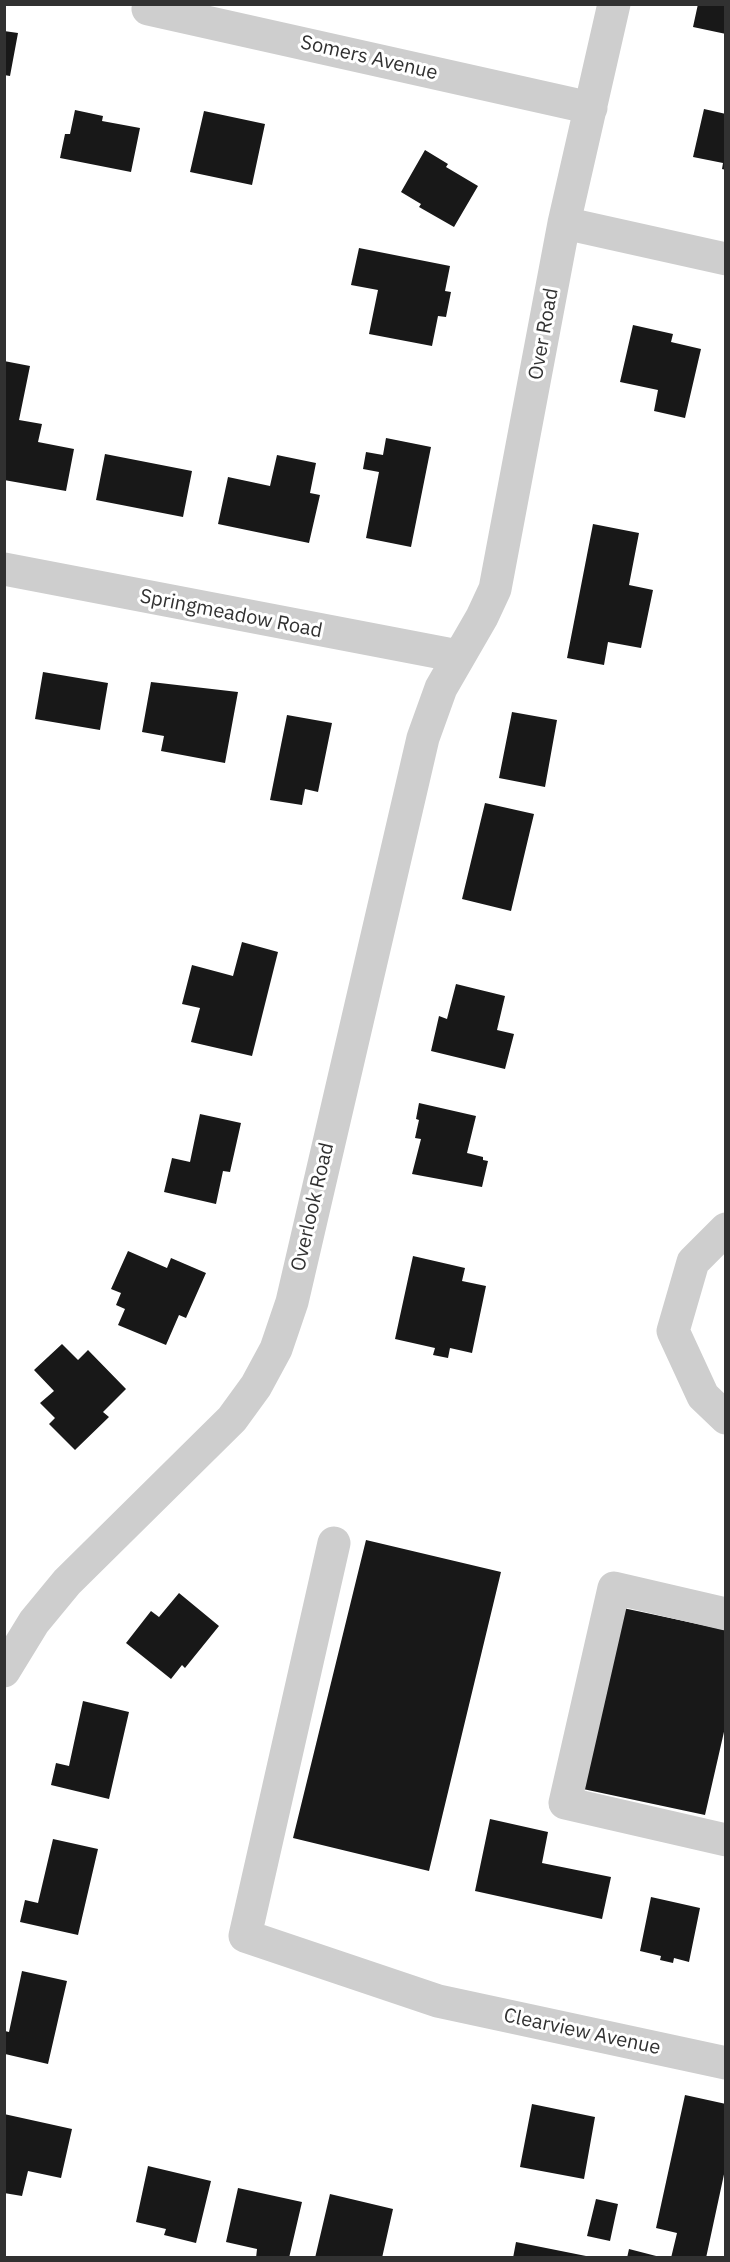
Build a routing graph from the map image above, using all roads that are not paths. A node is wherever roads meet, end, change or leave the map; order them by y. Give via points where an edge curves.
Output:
1 (614, 4) edge
2 (148, 9) dead end
3 (591, 108) junction
4 (564, 223) junction
5 (726, 259) edge
6 (4, 569) edge
7 (458, 656) junction
8 (726, 1229) edge
9 (726, 1418) edge
10 (334, 1543) dead end
11 (726, 1614) edge
12 (4, 1671) edge
13 (726, 1840) edge
14 (726, 2063) edge

1 - 3 street, Over Road
2 - 3 street, Somers Avenue
3 - 4 street, Over Road
4 - 5 street
4 - 7 street, Over Road via 495,589
6 - 7 street, Springmeadow Road
7 - 12 street, Overlook Road via 441,688 423,738 292,1302 276,1349 232,1419 67,1582 34,1622
8 - 9 street via 693,1262 673,1331 703,1395
10 - 14 street, Clearview Avenue via 245,1936 438,2001
11 - 13 street via 614,1588 565,1803

